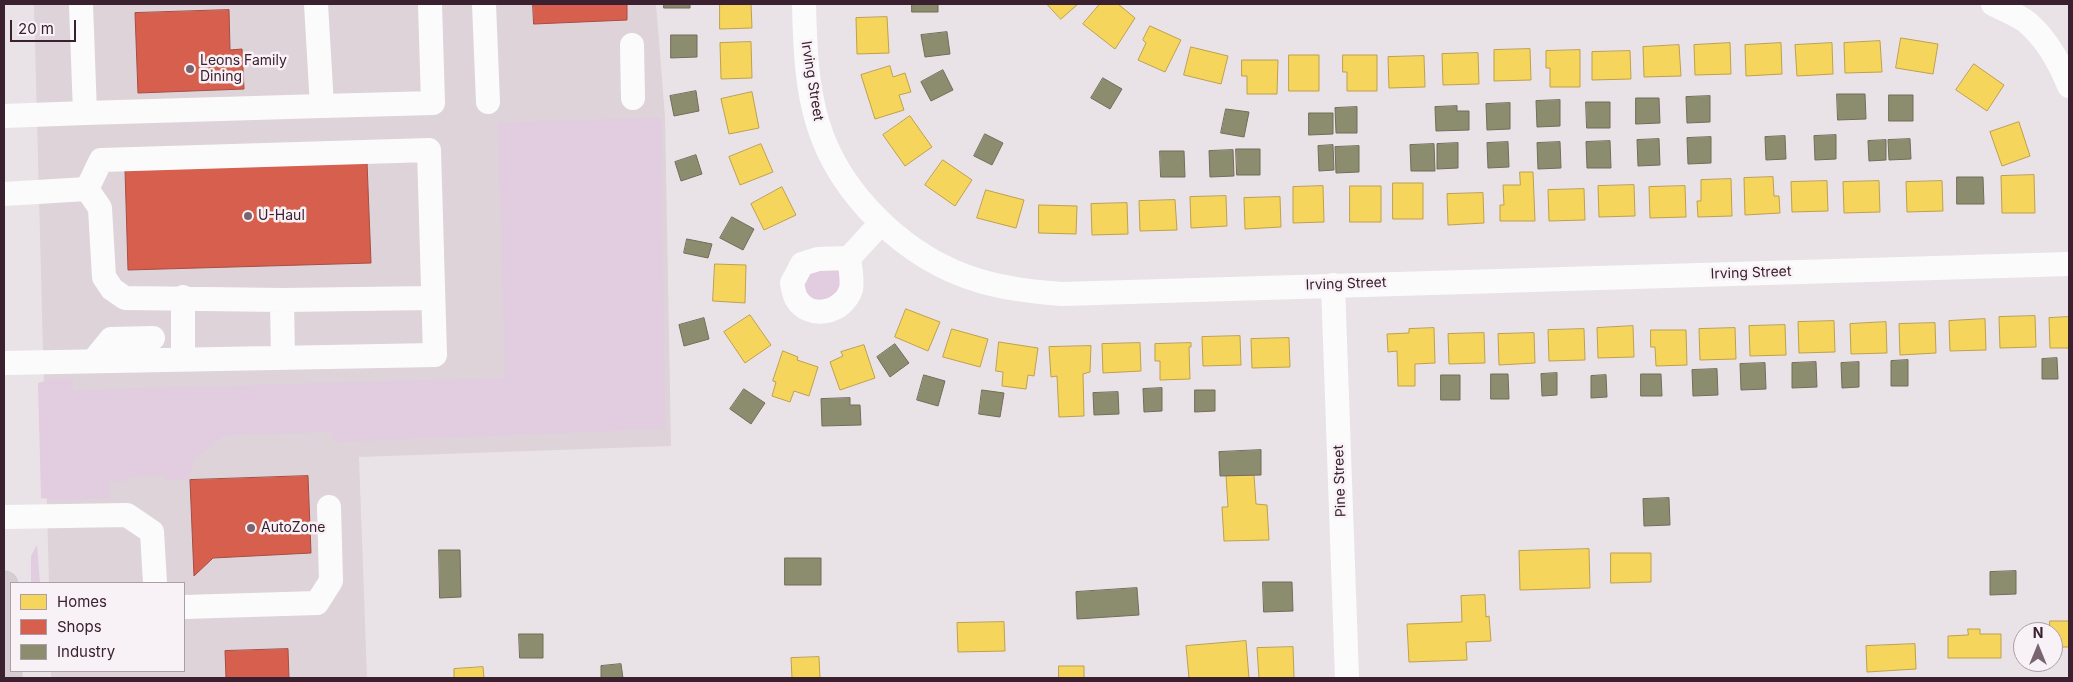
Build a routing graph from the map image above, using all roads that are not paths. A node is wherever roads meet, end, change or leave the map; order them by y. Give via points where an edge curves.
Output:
1 (82, 4) edge
2 (316, 4) edge
3 (430, 4) edge
4 (484, 4) edge
5 (804, 4) edge
6 (1993, 4) edge
7 (632, 45) dead end
8 (2069, 86) edge
9 (633, 98) dead end
10 (488, 102) dead end
11 (322, 106) junction
12 (85, 113) junction
13 (4, 116) edge
14 (87, 189) junction
15 (4, 194) edge
16 (881, 223) junction
17 (849, 258) dead end
18 (2069, 264) edge
19 (1333, 285) junction
20 (183, 297) junction
21 (433, 298) junction
22 (282, 300) junction
23 (172, 343) junction
24 (283, 358) junction
25 (93, 361) junction
26 (4, 363) edge
27 (329, 507) dead end
28 (4, 517) edge
29 (155, 582) edge
30 (4, 586) edge
31 (185, 607) edge
32 (8, 678) edge
33 (1347, 678) edge

1 - 12 street
2 - 11 street
3 - 11 street via 433,103
4 - 10 street
5 - 16 street, Irving Street via 805,48 818,124 856,196
6 - 8 street via 2027,23 2049,48
7 - 9 street
11 - 12 street
12 - 13 street
14 - 15 street
14 - 20 street via 100,208 104,277 112,289 125,298
14 - 21 street via 101,160 429,150
16 - 17 street
16 - 19 street, Irving Street via 911,248 948,269 1020,291 1062,294
18 - 19 street, Irving Street
19 - 33 street, Pine Street
20 - 22 street
20 - 23 street
21 - 22 street
21 - 24 street via 434,355
22 - 24 street
23 - 24 street
23 - 25 street
23 - 25 street via 111,339
25 - 26 street
27 - 31 street via 331,580 317,603
28 - 29 street via 127,515 152,532
30 - 32 main road

